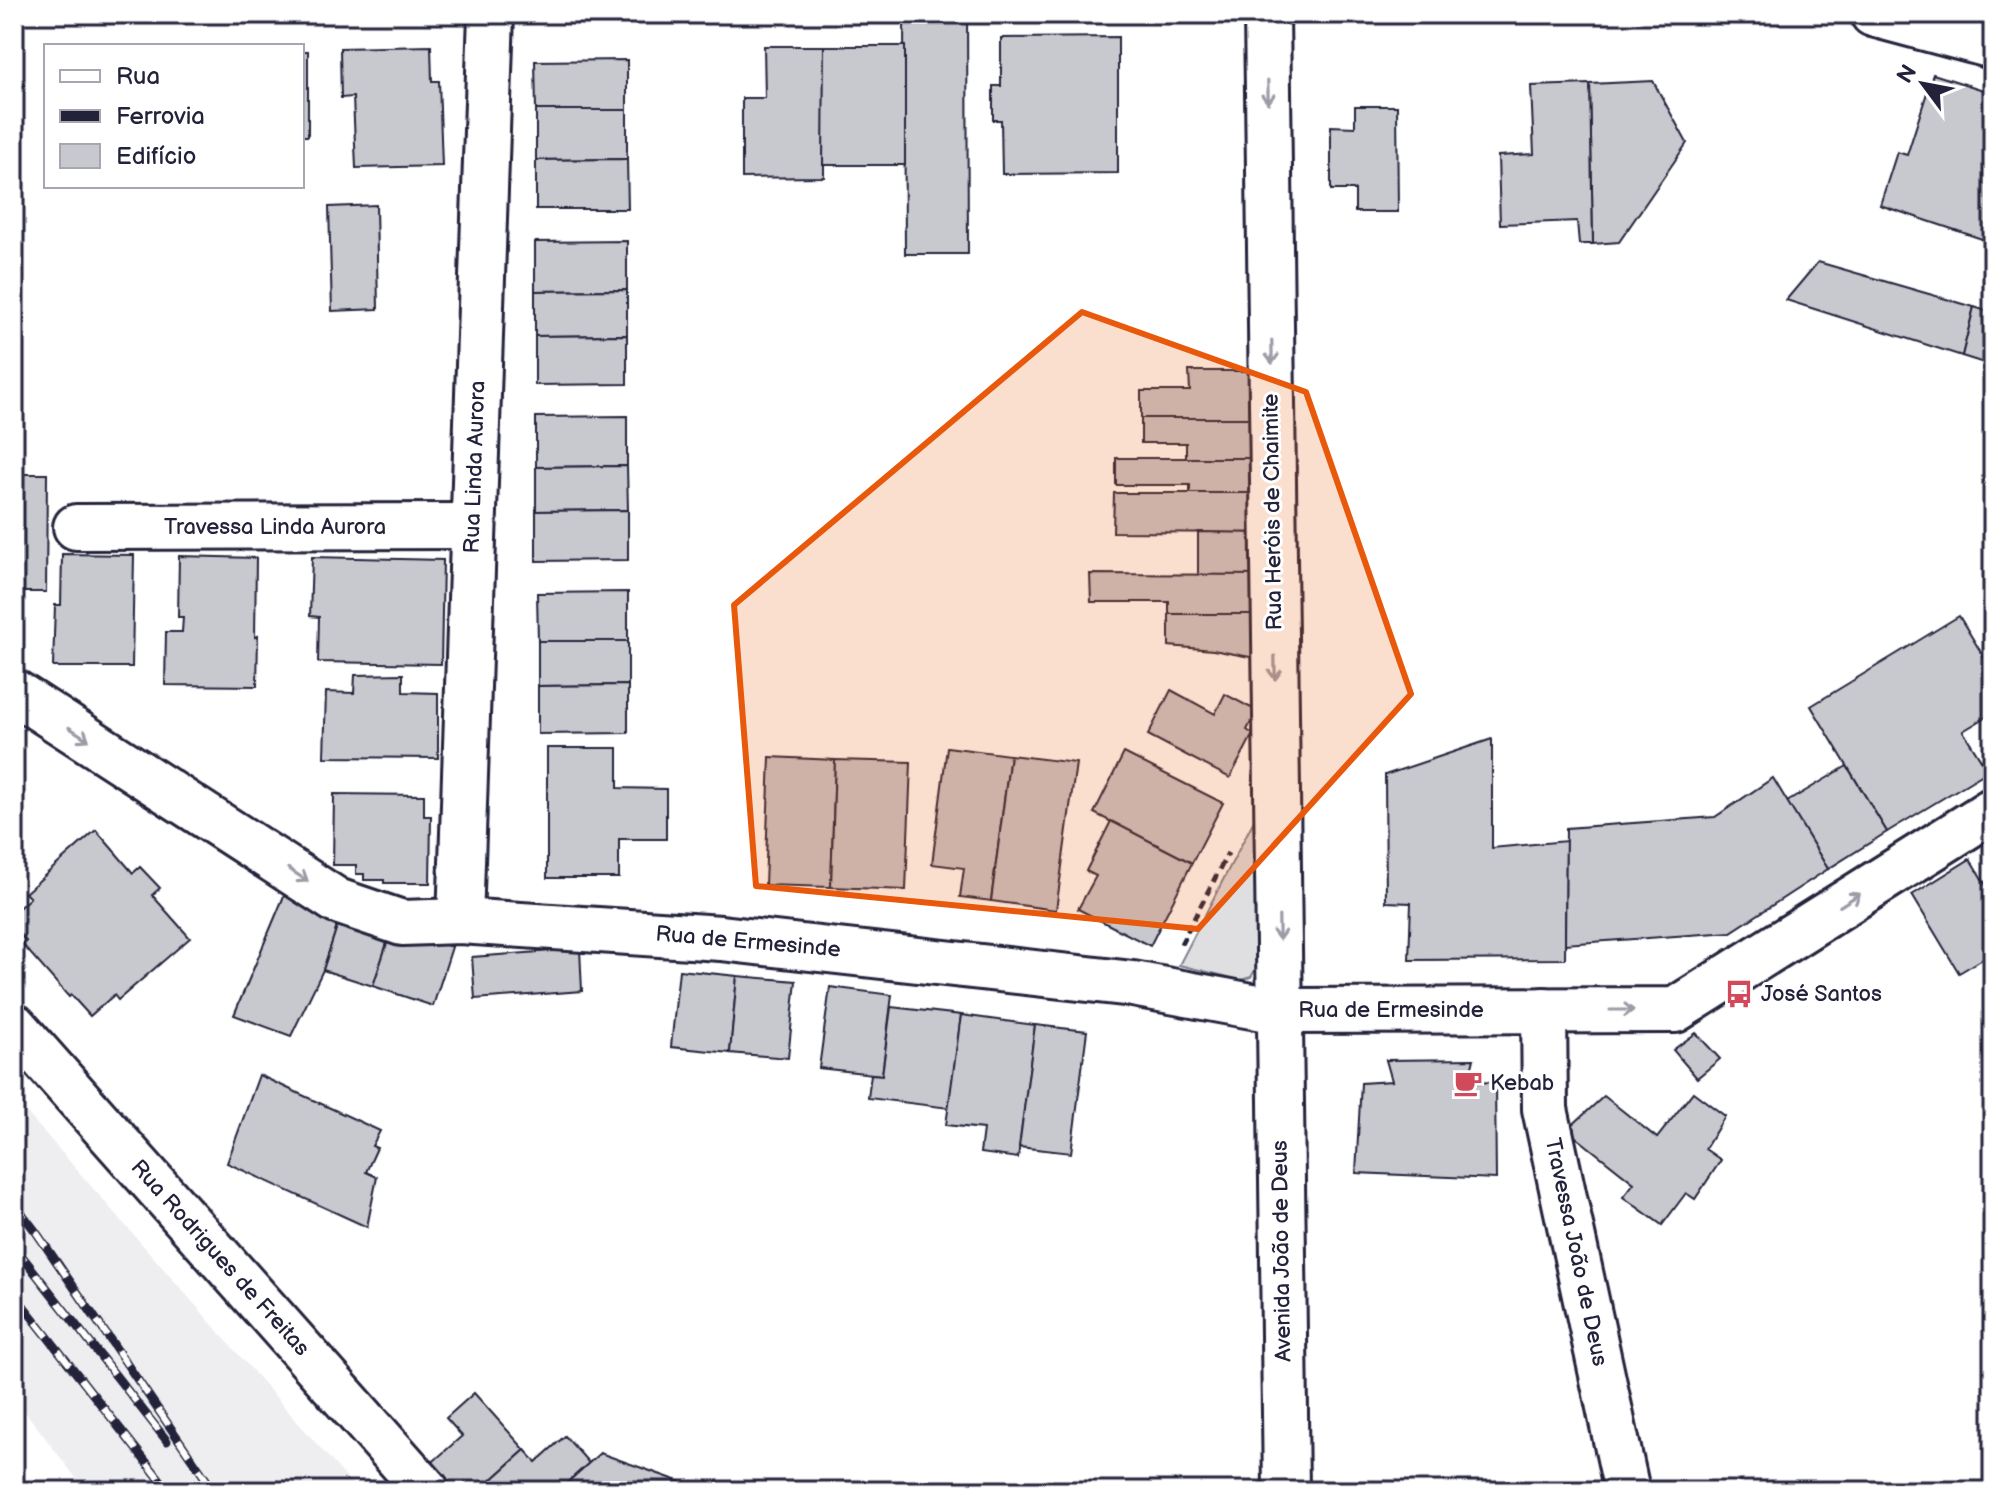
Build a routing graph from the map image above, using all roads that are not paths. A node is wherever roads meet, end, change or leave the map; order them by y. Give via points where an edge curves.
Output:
1 (491, 14) edge
2 (1267, 14) edge
3 (1873, 14) edge
4 (1993, 46) edge
5 (473, 526) junction
6 (76, 527) dead end
7 (14, 692) edge
8 (1993, 810) edge
9 (460, 921) junction
10 (1544, 1010) junction
11 (1279, 1011) junction
12 (14, 1026) edge
13 (427, 1491) edge
14 (1286, 1491) edge
15 (1627, 1491) edge

1 - 5 street, Rua Linda Aurora
2 -> 11 street, Rua Heróis de Chaimite
3 - 4 street
5 - 6 street, Travessa Linda Aurora
5 - 9 street, Rua Linda Aurora
7 -> 9 street, Rua de Ermesinde via 337,901 402,923
10 -> 8 street, Rua de Ermesinde via 1675,1010
9 - 11 street, Rua de Ermesinde via 721,938 918,958 1158,987
10 - 11 street, Rua de Ermesinde
10 - 15 street, Travessa João de Deus via 1545,1109
11 - 14 street, Avenida João de Deus
12 - 13 street, Rua Rodrigues de Freitas

